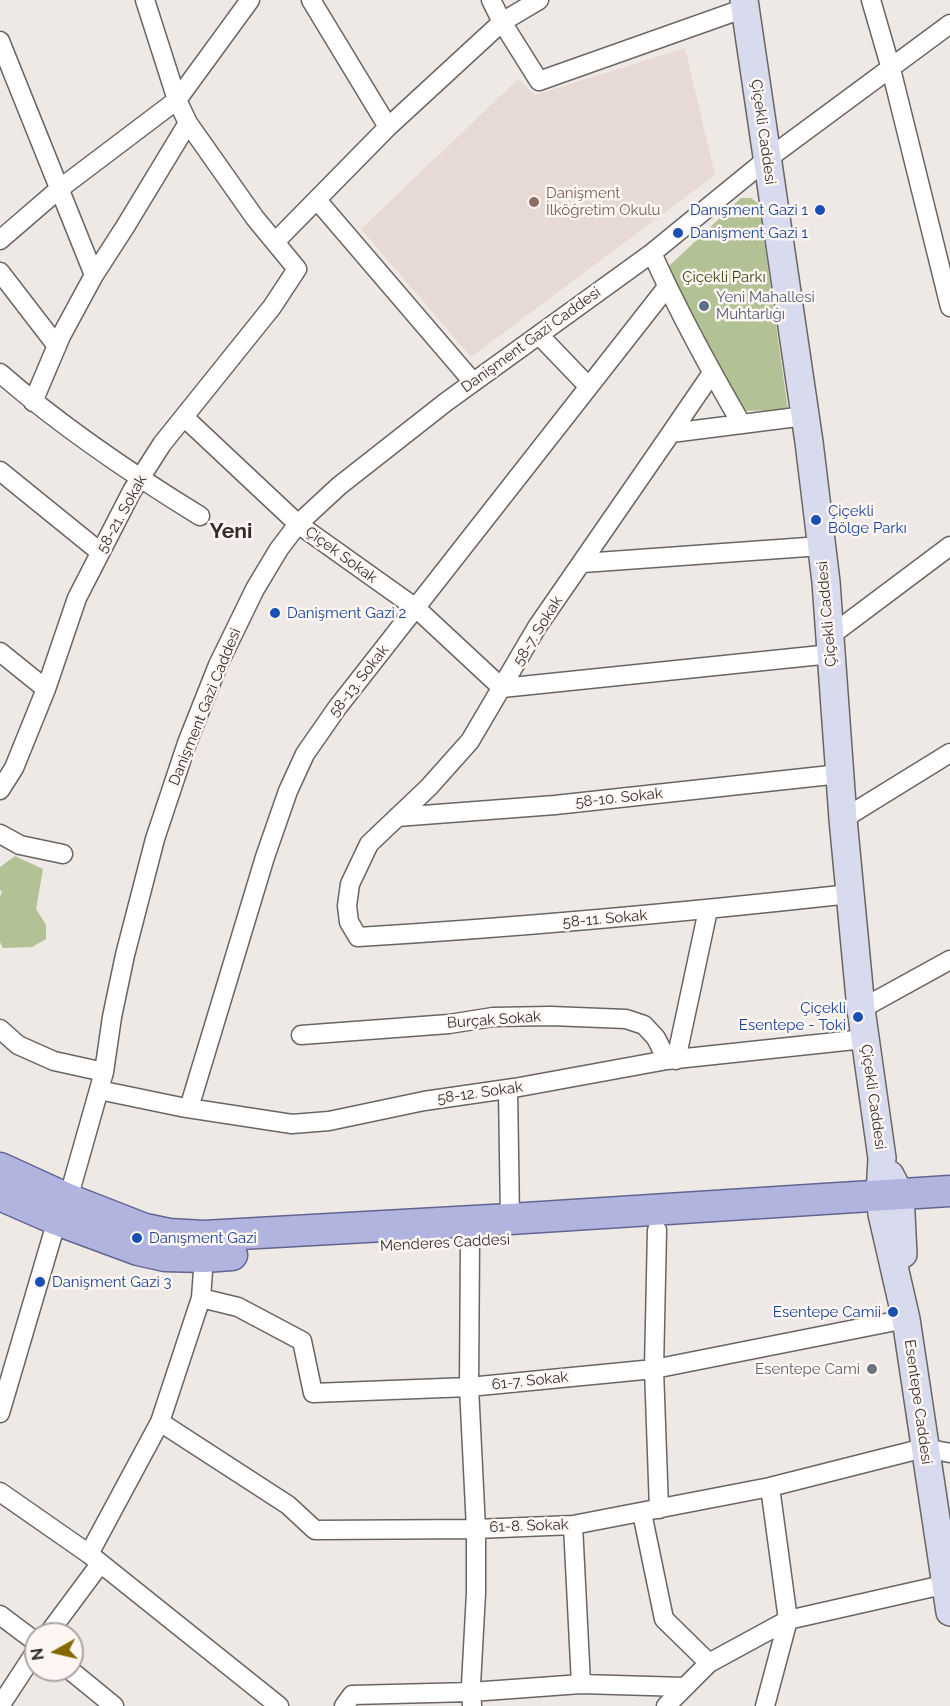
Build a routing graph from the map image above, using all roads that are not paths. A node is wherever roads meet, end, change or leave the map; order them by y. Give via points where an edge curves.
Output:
1 (145, 0) edge
2 (250, 0) edge
3 (310, 0) edge
4 (491, 0) edge
5 (539, 0) edge
6 (871, 0) edge
7 (745, 4) edge
8 (502, 22) junction
9 (950, 24) edge
10 (0, 41) edge
11 (891, 69) junction
12 (177, 99) junction
13 (188, 123) junction
14 (388, 127) junction
15 (766, 160) junction
16 (58, 190) junction
17 (316, 200) junction
18 (0, 240) edge
19 (275, 242) junction
20 (652, 253) junction
21 (0, 272) edge
22 (94, 275) junction
23 (668, 287) junction
24 (950, 307) edge
25 (539, 335) junction
26 (57, 346) junction
27 (0, 373) edge
28 (712, 373) junction
29 (473, 382) junction
30 (588, 386) junction
31 (33, 402) junction
32 (805, 416) junction
33 (184, 417) junction
34 (741, 423) junction
35 (671, 433) junction
36 (0, 471) edge
37 (140, 479) junction
38 (200, 516) dead end
39 (298, 524) junction
40 (821, 546) junction
41 (950, 546) edge
42 (100, 552) junction
43 (583, 563) junction
44 (416, 608) junction
45 (830, 645) junction
46 (0, 652) edge
47 (502, 688) junction
48 (46, 689) junction
49 (950, 753) edge
50 (840, 774) junction
51 (0, 790) edge
52 (397, 817) junction
53 (843, 819) junction
54 (0, 834) edge
55 (63, 854) dead end
56 (850, 894) junction
57 (708, 910) junction
58 (358, 937) joint
59 (950, 960) edge
60 (861, 1009) junction
61 (0, 1029) edge
62 (301, 1035) dead end
63 (864, 1039) junction
64 (671, 1060) junction
65 (104, 1072) junction
66 (508, 1089) junction
67 (99, 1090) junction
68 (189, 1108) junction
69 (882, 1158) joint
70 (0, 1168) edge
71 (950, 1191) edge
72 (0, 1195) edge
73 (891, 1204) junction
74 (62, 1210) junction
75 (950, 1210) edge
76 (510, 1220) junction
77 (657, 1230) junction
78 (470, 1242) junction
79 (204, 1257) junction
80 (201, 1298) junction
81 (906, 1319) junction
82 (654, 1369) junction
83 (469, 1387) junction
84 (0, 1413) edge
85 (160, 1422) junction
86 (937, 1451) edge
87 (770, 1487) junction
88 (0, 1492) edge
89 (651, 1511) junction
90 (573, 1525) junction
91 (476, 1529) junction
92 (94, 1559) junction
93 (947, 1584) junction
94 (950, 1612) edge
95 (0, 1615) edge
96 (788, 1620) junction
97 (55, 1622) edge
98 (24, 1633) edge
99 (709, 1663) junction
100 (24, 1669) edge
101 (84, 1681) edge
102 (581, 1684) junction
103 (684, 1688) junction
104 (471, 1699) edge
105 (0, 1706) edge
106 (114, 1706) edge
107 (279, 1706) edge
108 (344, 1706) edge
109 (666, 1706) edge
110 (765, 1706) edge

1 - 12 street
2 - 12 street
3 - 14 street
4 - 8 street
5 - 8 street
6 - 11 street
7 - 8 street via 539,81
7 - 15 street, Çiçekli Caddesi
8 - 14 street
9 - 11 street, Danişment Gazi Caddesi
10 - 16 street
11 - 15 street, Danişment Gazi Caddesi
11 - 24 street
12 - 13 street
12 - 16 street
13 - 19 street
13 - 22 street
14 - 17 street
15 - 20 street, Danişment Gazi Caddesi
15 - 32 street, Çiçekli Caddesi
16 - 18 street
16 - 22 street
17 - 19 street
17 - 29 street
19 - 33 street, 58-21. Sokak via 297,269 272,307
20 - 23 street
20 - 25 street, Danişment Gazi Caddesi
21 - 26 street
22 - 26 street
23 - 28 street
23 - 30 street, 58-13. Sokak
25 - 29 street, Danişment Gazi Caddesi
25 - 30 street
26 - 31 street
27 - 31 street
28 - 34 street
28 - 35 street, 58-7. Sokak
29 - 39 street, Danişment Gazi Caddesi via 339,486
30 - 44 street, 58-13. Sokak
31 - 37 street
32 - 34 street
32 - 40 street, Çiçekli Caddesi
33 - 37 street, 58-21. Sokak
33 - 39 street, Çiçek Sokak
34 - 35 street
35 - 43 street, 58-7. Sokak
36 - 42 street
37 - 38 street
37 - 42 street, 58-21. Sokak
39 - 44 street, Çiçek Sokak
39 - 65 street, Danişment Gazi Caddesi via 255,589 218,665 187,743 155,839 124,955
40 - 43 street
40 - 45 street, Çiçekli Caddesi
41 - 45 street
42 - 48 street, 58-21. Sokak via 77,598
43 - 47 street, 58-7. Sokak via 537,627
44 - 47 street, Çiçek Sokak
44 - 68 street, 58-13. Sokak via 337,708 305,754 288,791
45 - 47 street
45 - 50 street, Çiçekli Caddesi
46 - 48 street
47 - 52 street, 58-7. Sokak via 470,741
48 - 51 street, 58-21. Sokak via 14,768
49 - 53 street
50 - 52 street, 58-10. Sokak via 555,805
50 - 53 street, Çiçekli Caddesi
52 - 58 street, 58-7. Sokak via 369,844 350,884 349,922
53 - 56 street, Çiçekli Caddesi
54 - 55 street via 20,845
56 - 57 street, 58-11. Sokak
56 - 60 street, Çiçekli Caddesi
57 - 58 street, 58-11. Sokak
57 - 64 street
59 - 60 street
60 - 63 street, Çiçekli Caddesi
61 - 65 street via 18,1045 54,1061
62 - 64 street, Burçak Sokak via 493,1017 626,1019 644,1025
63 - 64 street, 58-12. Sokak
63 - 69 street, Çiçekli Caddesi
64 - 66 street, 58-12. Sokak
65 - 67 street, Danişment Gazi Caddesi
66 - 68 street, 58-12. Sokak via 292,1124
66 - 76 street
67 - 68 street, 58-12. Sokak
67 - 74 street, Danişment Gazi Caddesi
69 - 73 street, Esentepe Caddesi
70 - 74 main road, Menderes Caddesi
71 - 73 main road
72 - 74 main road, Menderes Caddesi
73 - 75 main road
73 - 76 main road, Menderes Caddesi
73 - 77 main road, Menderes Caddesi via 804,1218
73 - 81 street, Esentepe Caddesi
74 - 76 main road, Menderes Caddesi via 169,1234 204,1236
74 - 79 main road, Menderes Caddesi via 138,1250 165,1256
74 - 84 street, Danişment Gazi Caddesi
77 - 78 main road, Menderes Caddesi
77 - 82 street
78 - 79 main road, Menderes Caddesi
78 - 83 street
79 - 80 street
80 - 83 street, 61-7. Sokak via 238,1307 302,1341 313,1393
80 - 85 street
81 - 82 street, 61-7. Sokak
81 - 86 street, Esentepe Caddesi
82 - 83 street, 61-7. Sokak
82 - 89 street
83 - 91 street
85 - 91 street, 61-8. Sokak via 288,1505 315,1530
85 - 92 street
86 - 87 street, 61-8. Sokak
86 - 93 street, Esentepe Caddesi
87 - 89 street, 61-8. Sokak
87 - 96 street
88 - 92 street
89 - 90 street, 61-8. Sokak
89 - 99 street via 664,1619
90 - 91 street, 61-8. Sokak
90 - 102 street
91 - 104 street
92 - 97 street
92 - 107 street
93 - 94 street, Esentepe Caddesi
93 - 96 street
95 - 98 street
96 - 99 street
96 - 110 street
99 - 103 street
100 - 105 street
101 - 106 street
102 - 103 street
102 - 104 street
103 - 109 street
104 - 108 street via 352,1695

